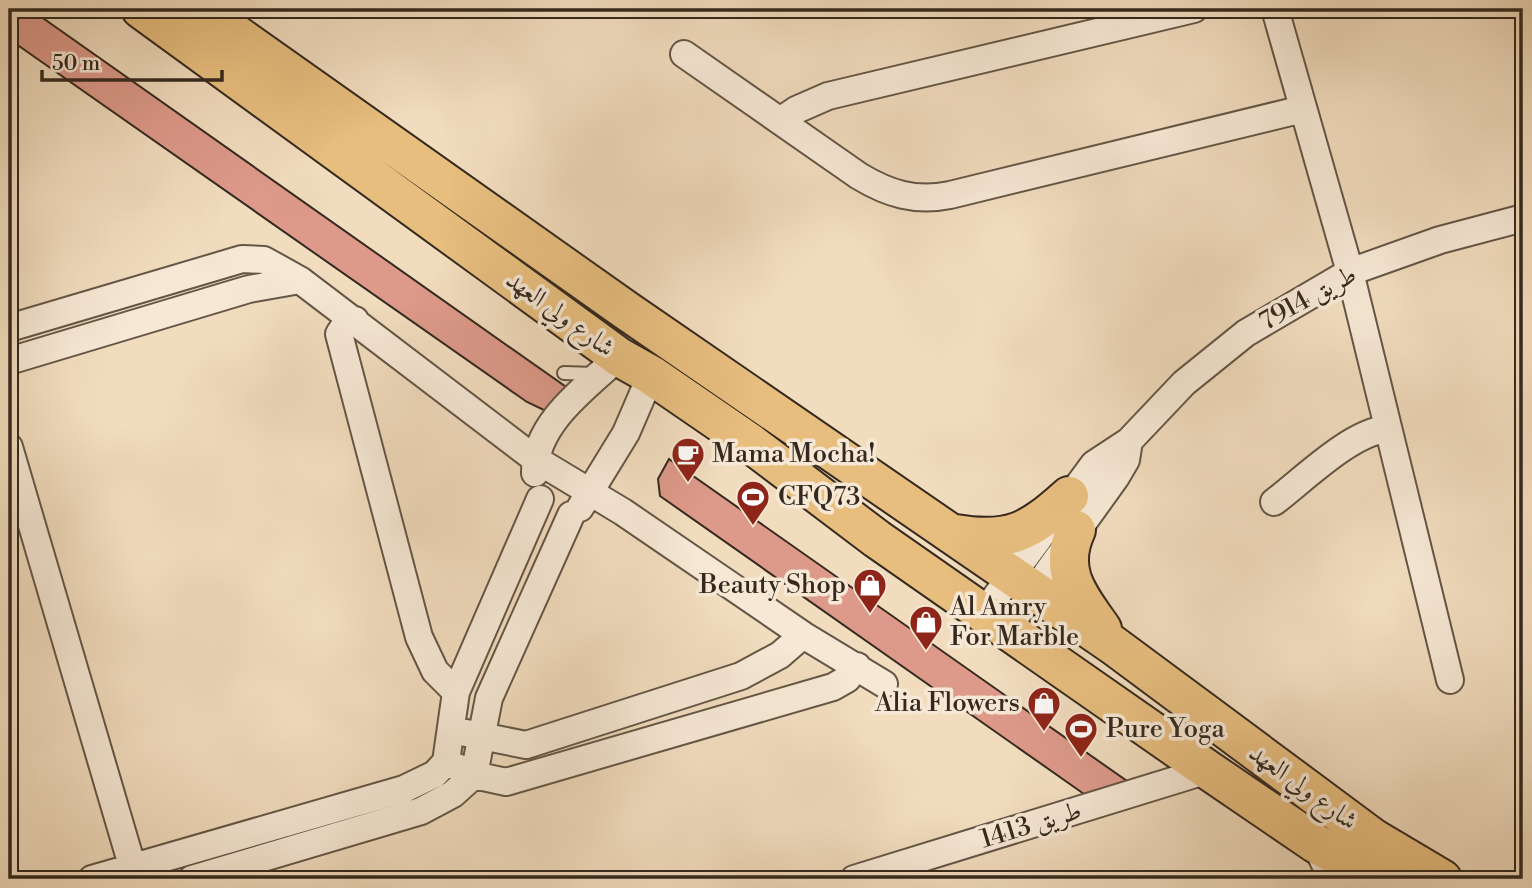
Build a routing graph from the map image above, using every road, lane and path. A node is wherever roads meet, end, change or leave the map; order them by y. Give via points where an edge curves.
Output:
1 (141, 9) edge
2 (200, 9) edge
3 (1194, 9) edge
4 (1275, 9) edge
5 (684, 54) dead end
6 (1303, 109) junction
7 (780, 121) junction
8 (1523, 218) edge
9 (1350, 272) junction
10 (300, 280) junction
11 (355, 320) junction
12 (9, 328) edge
13 (9, 361) edge
14 (624, 368) junction
15 (564, 373) dead end
16 (1386, 429) junction
17 (9, 447) edge
18 (535, 459) junction
19 (847, 460) junction
20 (591, 494) junction
21 (540, 499) junction
22 (1274, 502) dead end
23 (1072, 513) junction
24 (571, 515) junction
25 (954, 534) junction
26 (1022, 582) junction
27 (995, 622) junction
28 (803, 635) junction
29 (1113, 645) junction
30 (857, 666) junction
31 (1450, 680) dead end
32 (884, 684) dead end
33 (456, 692) junction
34 (452, 730) junction
35 (482, 736) junction
36 (446, 762) junction
37 (1208, 770) junction
38 (474, 775) junction
39 (1315, 844) junction
40 (134, 873) edge
41 (92, 879) edge
42 (192, 879) edge
43 (854, 879) edge
44 (1332, 879) edge
45 (1378, 879) edge
46 (1442, 879) edge

1 - 14 main road, شارع ولي العهد
2 - 19 main road, شارع ولي العهد via 627,311
3 - 7 street via 828,96
4 - 6 street
5 - 7 street
6 - 7 street via 934,198 902,196 873,185
6 - 9 street
8 - 9 street, طريق 7914 via 1440,240
9 - 16 street
9 - 23 street, طريق 7914 via 1280,311 1184,383 1129,441 1122,468
10 - 11 street
10 - 12 street via 264,260 242,259
10 - 13 street via 250,289
11 - 18 street
11 - 33 street via 339,334 414,619 435,671
14 - 15 lane
14 - 18 street via 549,428
14 - 19 main road via 634,354 655,355 764,424
14 - 20 street via 626,433
14 - 27 main road, شارع ولي العهد
16 - 22 street via 1361,437
16 - 31 street
17 - 40 street
18 - 20 street
18 - 21 street
19 - 25 main road, شارع ولي العهد
20 - 24 street
20 - 28 street
21 - 24 street
21 - 33 street
23 - 25 main road via 1017,534 991,538
23 - 26 street, طريق 7914
23 - 29 main road via 1068,546 1075,590
24 - 35 street via 489,698
25 - 26 main road, شارع ولي العهد
26 - 27 street, طريق 7914
26 - 29 main road, شارع ولي العهد
27 - 37 main road, شارع ولي العهد
28 - 30 street
28 - 35 street via 780,655 741,676 526,746
29 - 46 main road, شارع ولي العهد via 1373,838
30 - 32 street
30 - 38 street via 847,680 834,687 506,782
33 - 34 street
34 - 35 street
34 - 36 street
35 - 38 street
36 - 38 street
36 - 40 street via 435,774 404,789
37 - 39 main road, شارع ولي العهد
37 - 43 street, طريق 1413
38 - 42 street via 421,811
39 - 44 street
39 - 45 main road, شارع ولي العهد
40 - 41 street

